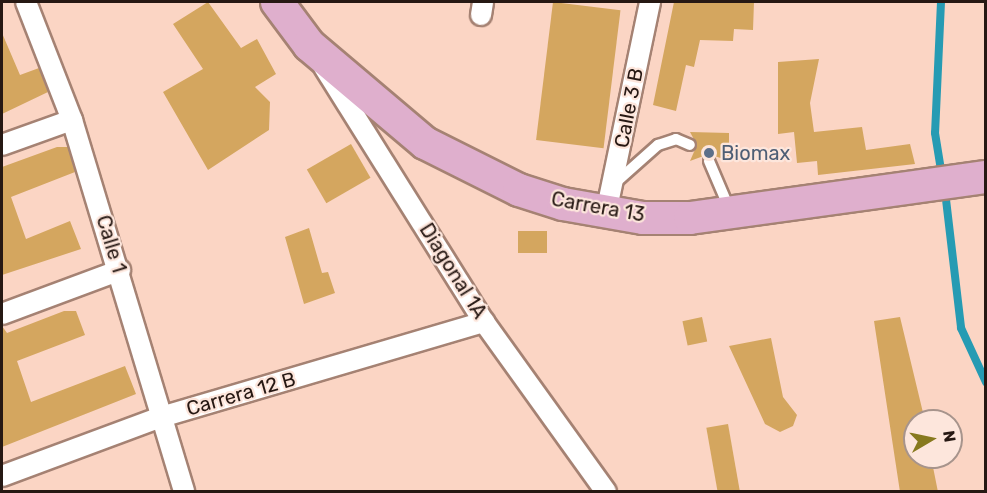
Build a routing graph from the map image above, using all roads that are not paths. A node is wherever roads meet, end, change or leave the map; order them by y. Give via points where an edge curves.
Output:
1 (26, 2) edge
2 (277, 2) edge
3 (650, 2) edge
4 (309, 45) junction
5 (72, 120) junction
6 (2, 145) edge
7 (690, 145) dead end
8 (709, 161) dead end
9 (979, 179) edge
10 (610, 199) junction
11 (731, 214) junction
12 (120, 270) junction
13 (2, 314) edge
14 (484, 322) junction
15 (161, 417) junction
16 (2, 476) edge
17 (184, 492) edge
18 (606, 492) edge

1 - 5 street, Calle 1
2 - 4 main road, Carrera 13
3 - 10 street, Calle 3 B
4 - 10 main road, Carrera 13 via 425,143 519,190
4 - 14 street, Diagonal 1A
5 - 6 street
5 - 12 street, Calle 1
7 - 10 lane via 676,139 658,145
8 - 11 lane
9 - 11 main road, Carrera 13
10 - 11 main road, Carrera 13
12 - 13 street
12 - 15 street, Calle 1
14 - 15 street, Carrera 12 B
14 - 18 street, Diagonal 1A
15 - 16 street, Carrera 12 B
15 - 17 street, Calle 1

